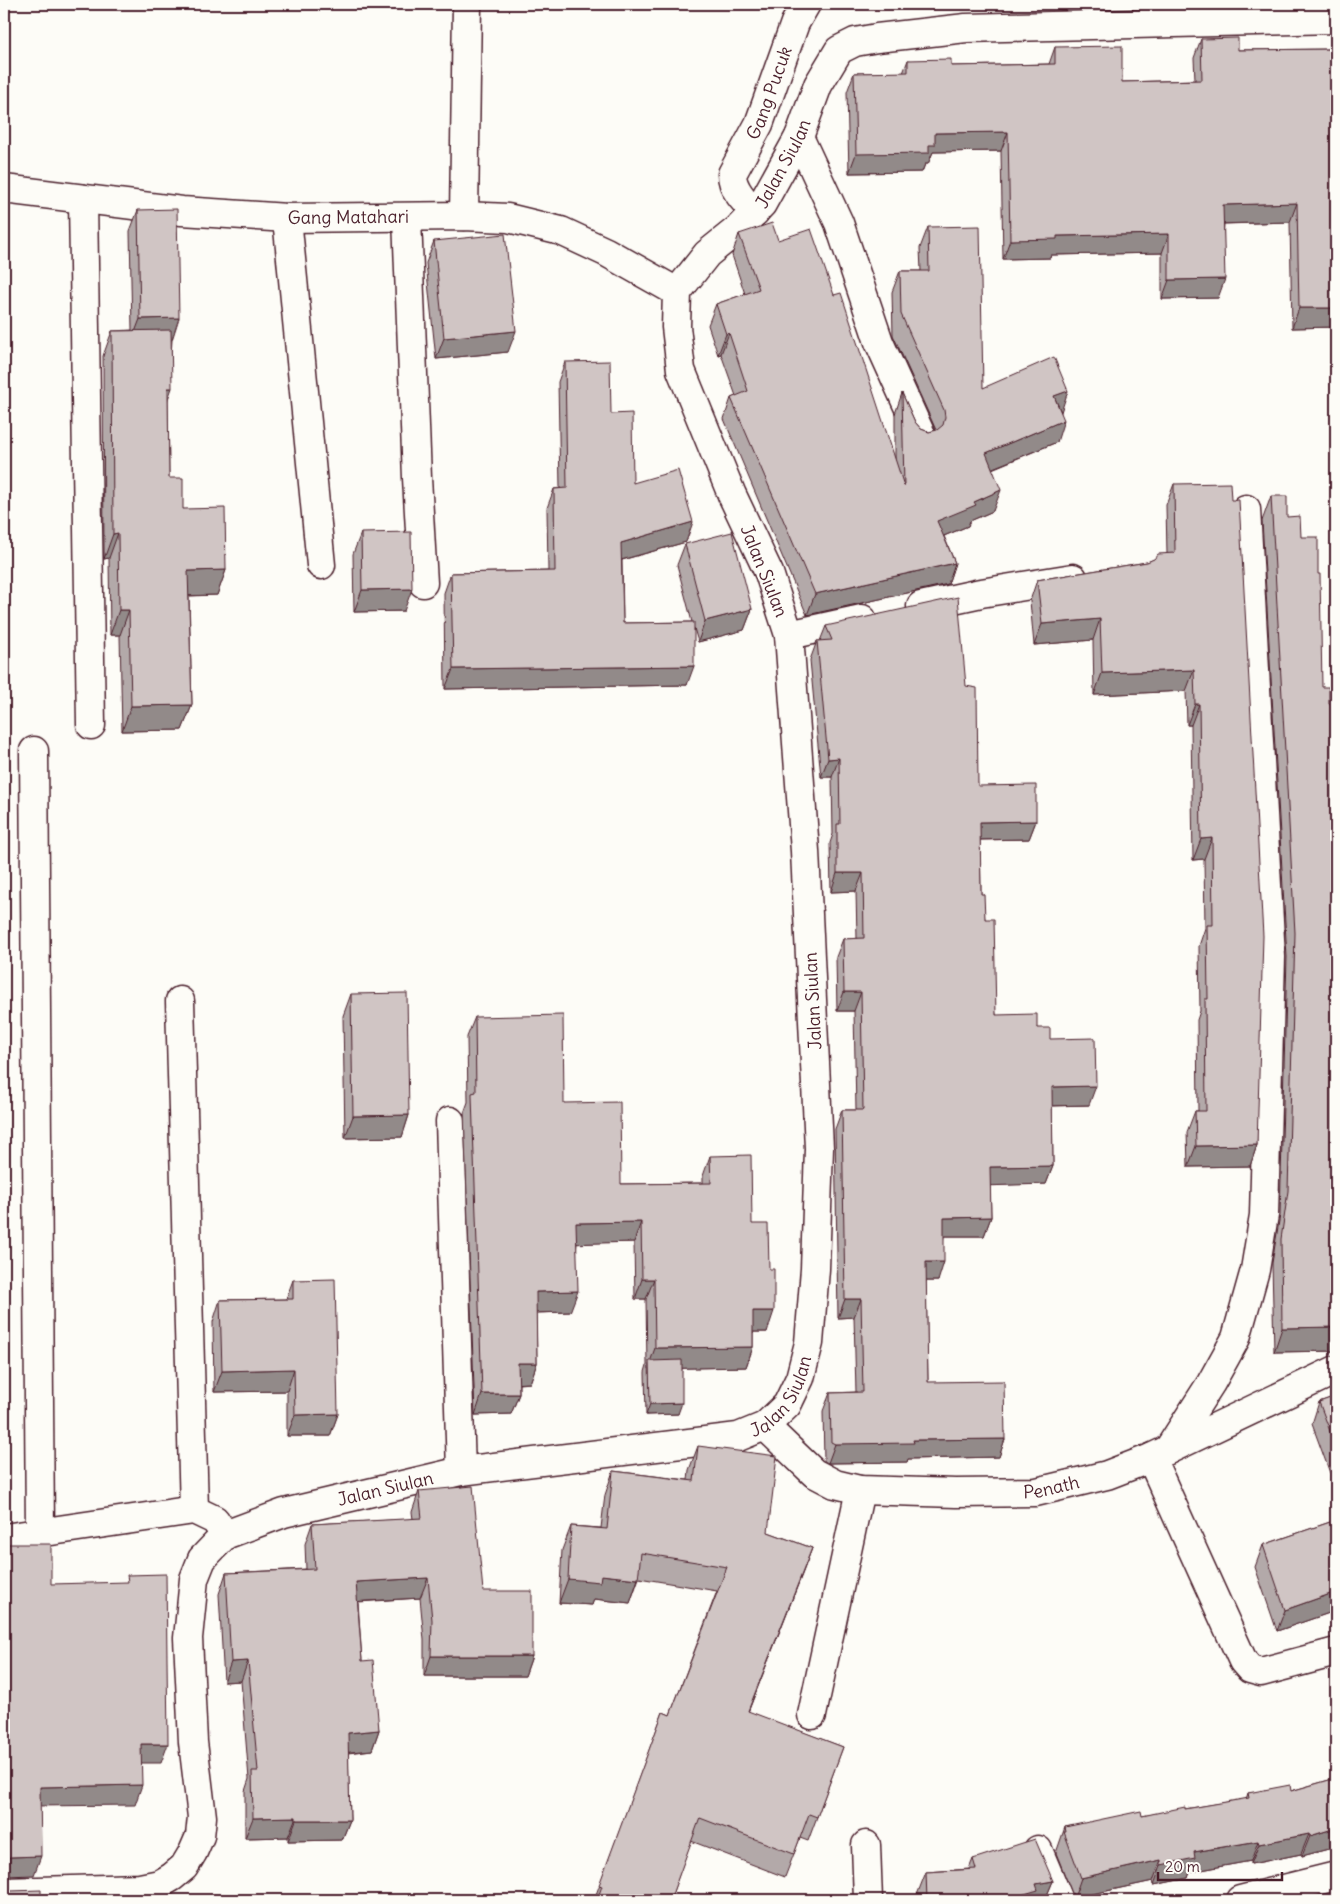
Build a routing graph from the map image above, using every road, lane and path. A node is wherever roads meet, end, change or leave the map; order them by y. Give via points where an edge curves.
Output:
1 (467, 4) edge
2 (806, 4) edge
3 (1336, 20) edge
4 (799, 137) junction
5 (4, 189) edge
6 (743, 196) junction
7 (83, 199) junction
8 (464, 216) junction
9 (287, 218) junction
10 (407, 218) junction
11 (677, 292) junction
12 (922, 437) edge
13 (1246, 509) dead end
14 (321, 565) dead end
15 (1098, 575) edge
16 (423, 583) dead end
17 (789, 635) junction
18 (91, 725) dead end
19 (34, 751) dead end
20 (180, 1001) dead end
21 (450, 1121) dead end
22 (1336, 1370) edge
23 (765, 1426) junction
24 (1160, 1454) junction
25 (460, 1471) junction
26 (860, 1490) junction
27 (194, 1510) junction
28 (40, 1532) junction
29 (225, 1535) junction
30 (4, 1538) edge
31 (1336, 1652) edge
32 (812, 1715) dead end
33 (866, 1845) dead end
34 (1038, 1850) edge
35 (1336, 1876) edge
36 (4, 1892) edge
37 (868, 1900) edge
38 (1060, 1900) edge
39 (1240, 1900) edge

1 - 8 street
2 - 6 street, Gang Pucuk via 795,24 759,124 732,174
3 - 4 street, Jalan Siulan via 966,28 855,42 839,50 818,85
4 - 6 street, Jalan Siulan via 767,196
4 - 12 street via 840,224 879,342
5 - 7 street, Gang Matahari
6 - 11 street, Jalan Siulan via 738,229 707,254
7 - 9 street, Gang Matahari
7 - 18 street
8 - 10 street, Gang Matahari
8 - 11 street, Gang Matahari via 508,218 561,231
9 - 10 street, Gang Matahari
9 - 14 street
10 - 16 street
11 - 17 street, Jalan Siulan via 676,327 681,370 732,495 769,573
13 - 24 street via 1271,957 1264,1215 1255,1270 1236,1338 1211,1383
15 - 17 street via 981,593
17 - 23 street, Jalan Siulan via 806,852 814,1012 820,1148 818,1218 809,1343 800,1378 787,1405
19 - 28 street
20 - 27 street
21 - 25 street
22 - 24 street, Penath
23 - 25 street, Jalan Siulan via 738,1437 714,1441
23 - 26 street, Penath via 814,1473 835,1484
24 - 26 street, Penath via 1107,1475 1036,1492
24 - 31 street via 1250,1669 1261,1672
25 - 29 street, Jalan Siulan via 284,1513
26 - 32 street
27 - 28 street
27 - 29 street via 215,1520
28 - 30 street
29 - 36 street, Jalan Siulan via 202,1559 194,1579 188,1638 193,1742 202,1817 200,1836 184,1867 160,1884 140,1888
33 - 37 street
34 - 38 street
35 - 39 street

